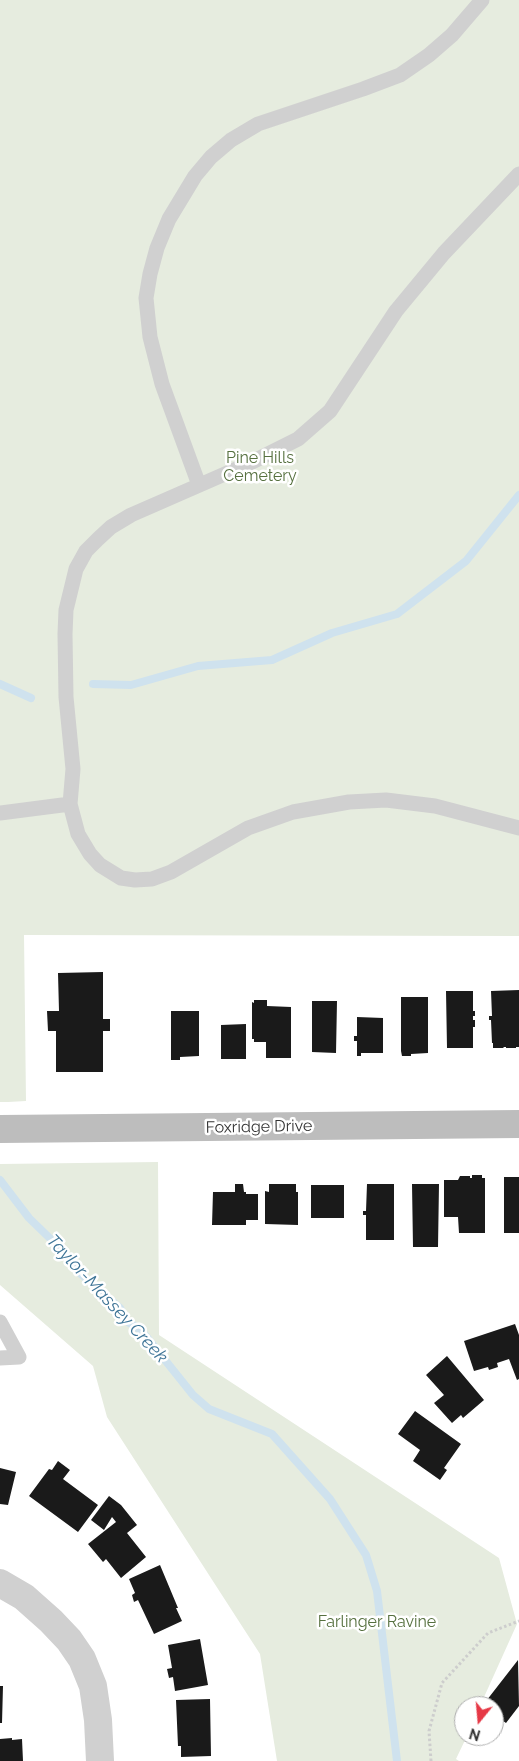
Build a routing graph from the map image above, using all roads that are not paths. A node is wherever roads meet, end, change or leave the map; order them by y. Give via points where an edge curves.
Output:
1 (482, 0) edge
2 (519, 174) edge
3 (198, 485) junction
4 (70, 804) junction
5 (0, 813) edge
6 (519, 828) edge
7 (519, 1124) edge
8 (0, 1129) edge
9 (0, 1322) edge
10 (0, 1358) edge
11 (0, 1583) edge
12 (100, 1761) edge

1 - 3 lane via 452,35 400,76 258,124 231,140 195,176 169,219 157,248 146,298 150,337 162,384
2 - 3 lane via 444,253 396,311 330,411 298,439
3 - 4 lane via 111,527 86,551 76,569 66,610 65,634 66,697 73,769
4 - 5 lane
4 - 6 lane via 78,834 90,854 111,873 135,880 152,879 172,872 248,828 322,805 386,800 412,802
7 - 8 street, Foxridge Drive
9 - 10 lane via 19,1357
11 - 12 street via 24,1597 51,1621 82,1659 93,1686

